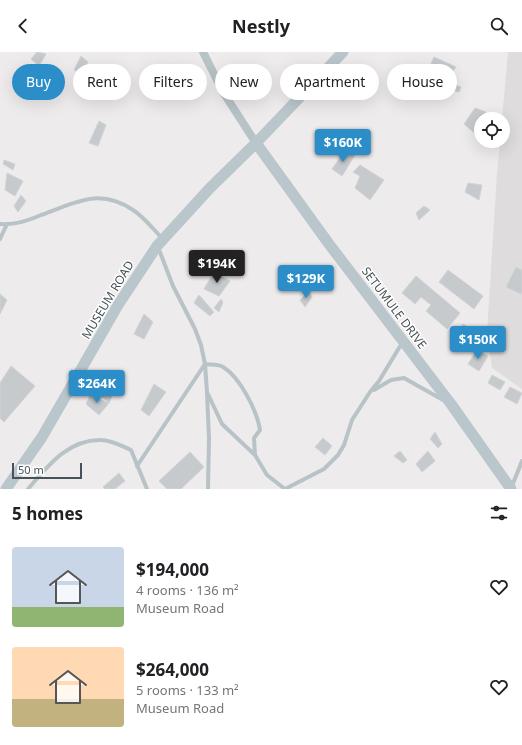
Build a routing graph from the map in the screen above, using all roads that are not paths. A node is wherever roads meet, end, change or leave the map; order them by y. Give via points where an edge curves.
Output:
1 (203, 52) edge
2 (343, 52) edge
3 (256, 143) junction
4 (0, 224) edge
5 (7, 224) junction
6 (0, 239) edge
7 (160, 243) junction
8 (404, 340) junction
9 (205, 364) junction
10 (207, 392) junction
11 (370, 392) junction
12 (451, 404) junction
13 (255, 455) junction
14 (522, 461) edge
15 (136, 466) junction
16 (5, 487) edge
17 (28, 489) edge
18 (147, 489) edge
19 (208, 489) edge
20 (511, 489) edge

1 - 3 street
2 - 3 street, MUSEUM ROAD
3 - 7 street, MUSEUM ROAD via 210,188
3 - 8 street, SETUMULE DRIVE via 329,244
4 - 5 lane
5 - 6 lane
5 - 7 lane via 20,223 82,200 100,198 119,203 134,211
7 - 9 lane via 173,286 202,345
7 - 16 street, MUSEUM ROAD via 118,304 42,437
8 - 11 lane
8 - 12 street, SETUMULE DRIVE
9 - 10 lane
9 - 13 lane via 223,366 239,382 259,419 260,430 254,438
9 - 15 lane
10 - 13 lane via 222,424
10 - 19 lane
11 - 12 lane via 391,380 404,378
11 - 13 lane via 352,420 344,445 330,463 315,474 285,489 267,475
12 - 20 street, SETUMULE DRIVE
14 - 20 lane
15 - 17 lane via 130,450 117,444 101,440 83,443 68,449 53,460
15 - 18 lane

